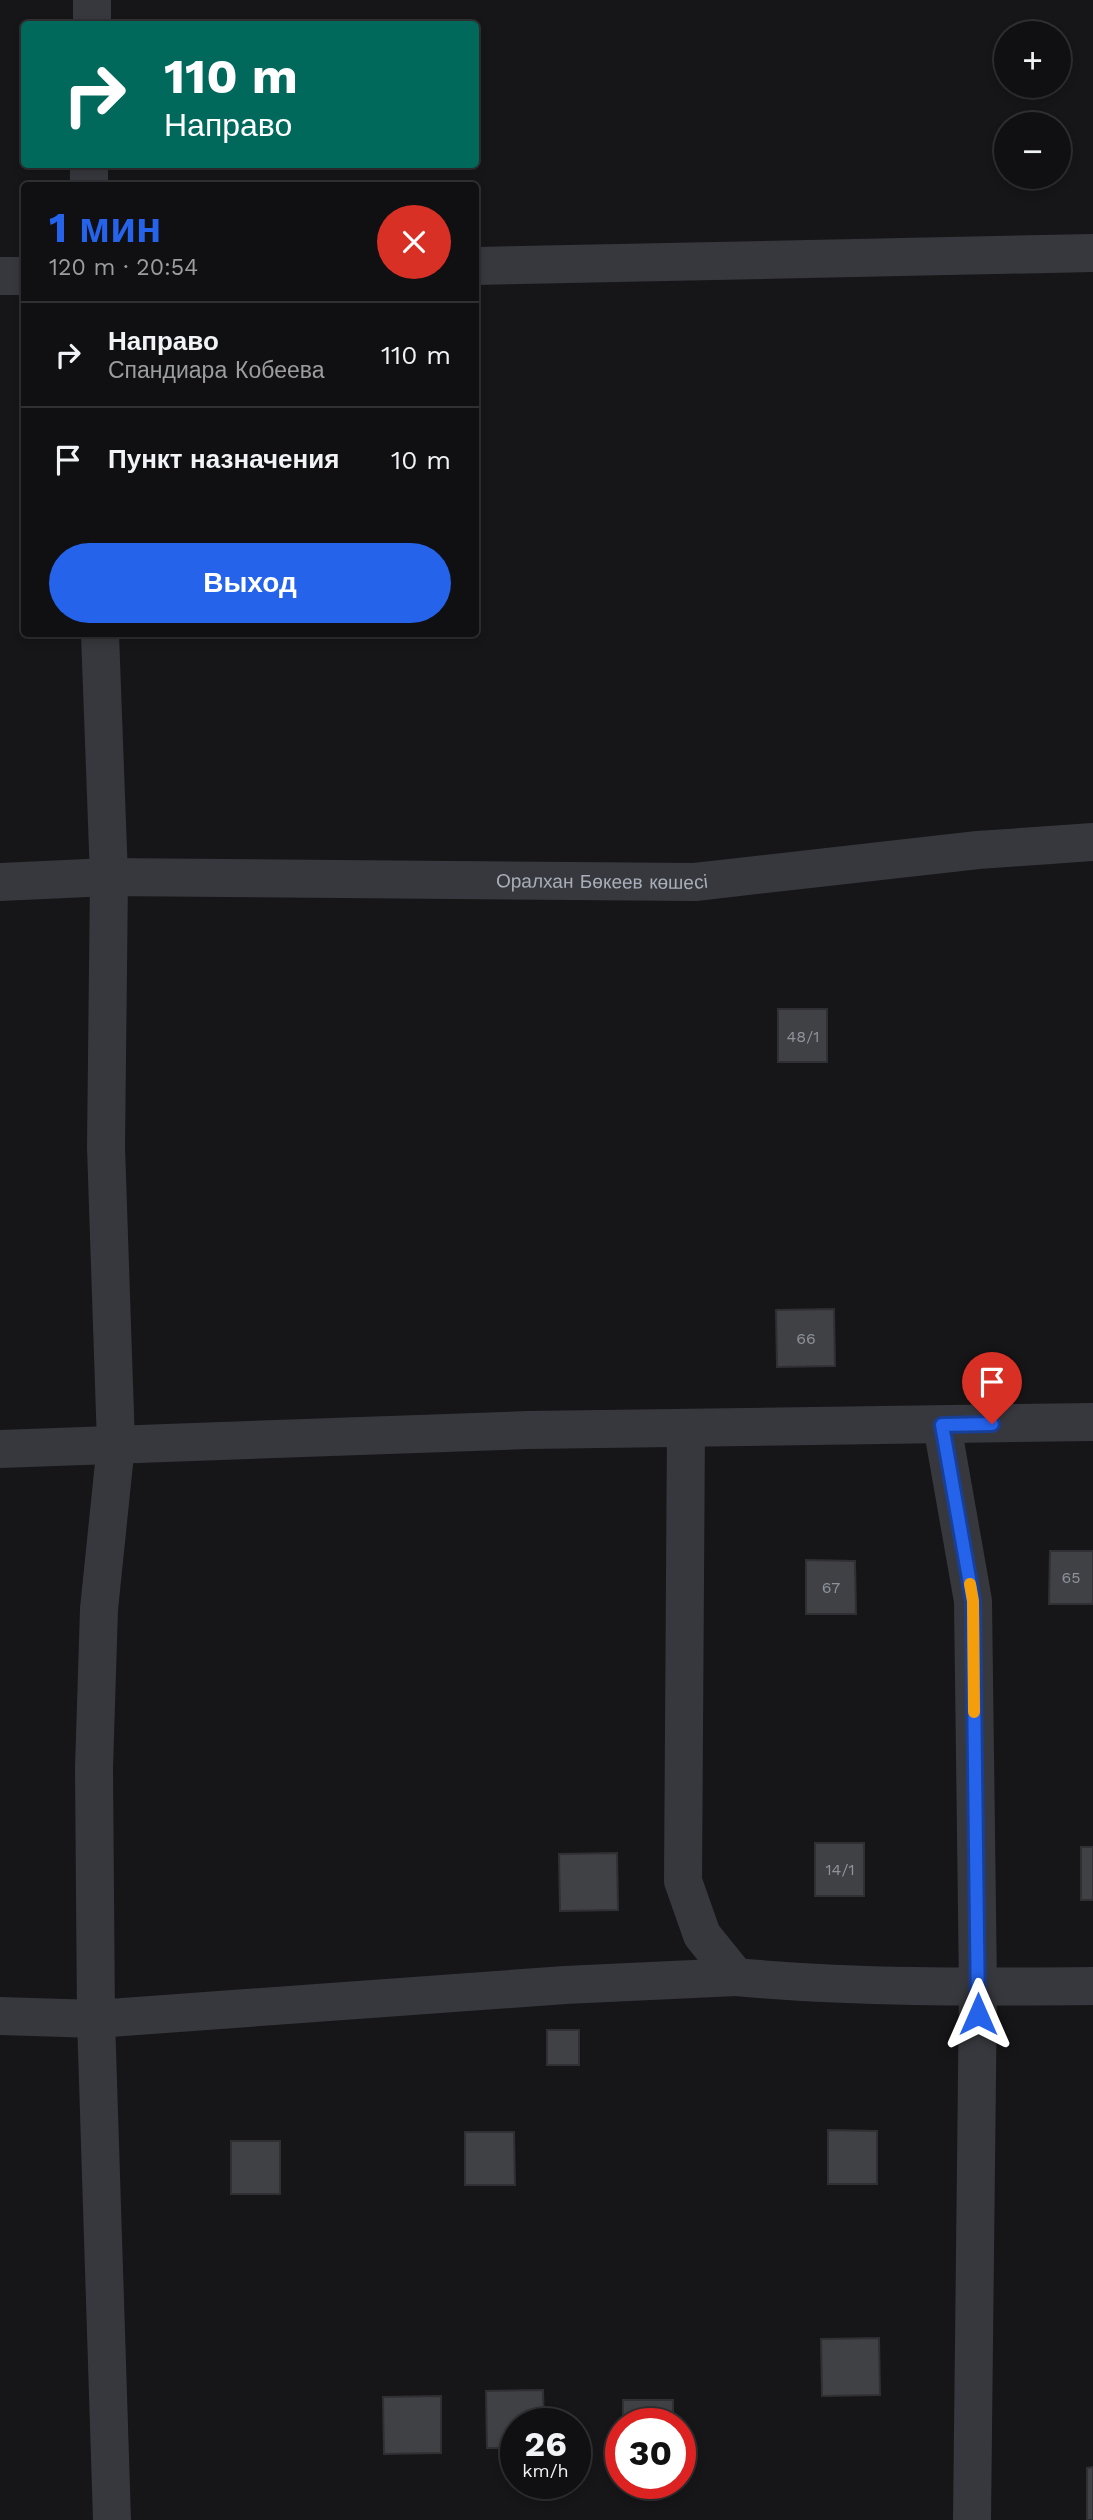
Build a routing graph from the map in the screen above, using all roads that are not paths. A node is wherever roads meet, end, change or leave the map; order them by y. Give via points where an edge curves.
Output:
1 (92, 0) edge
2 (92, 21) edge
3 (1093, 253) edge
4 (479, 266) edge
5 (0, 276) edge
6 (21, 276) edge
7 (100, 637) edge
8 (1093, 842) edge
9 (109, 877) junction
10 (0, 881) edge
11 (1093, 1422) edge
12 (942, 1425) junction
13 (686, 1428) junction
14 (116, 1444) junction
15 (0, 1449) edge
16 (736, 1977) junction
17 (1093, 1986) edge
18 (978, 1987) junction
19 (0, 2016) edge
20 (96, 2019) junction
21 (112, 2520) edge
22 (972, 2520) edge

1 - 2 street
3 - 4 street
5 - 6 street
7 - 9 street
8 - 9 street, Оралхан Бөкеев көшесі via 695,881
9 - 10 street, Оралхан Бөкеев көшесі
9 - 14 street via 106,1147
11 - 12 street
12 - 13 street
12 - 18 street via 973,1601
13 - 14 street
13 - 16 street via 683,1881 702,1935
14 - 15 street
14 - 20 street via 99,1609 94,1768
16 - 18 street via 810,1984
16 - 20 street
17 - 18 street
18 - 22 street
19 - 20 street
20 - 21 street

